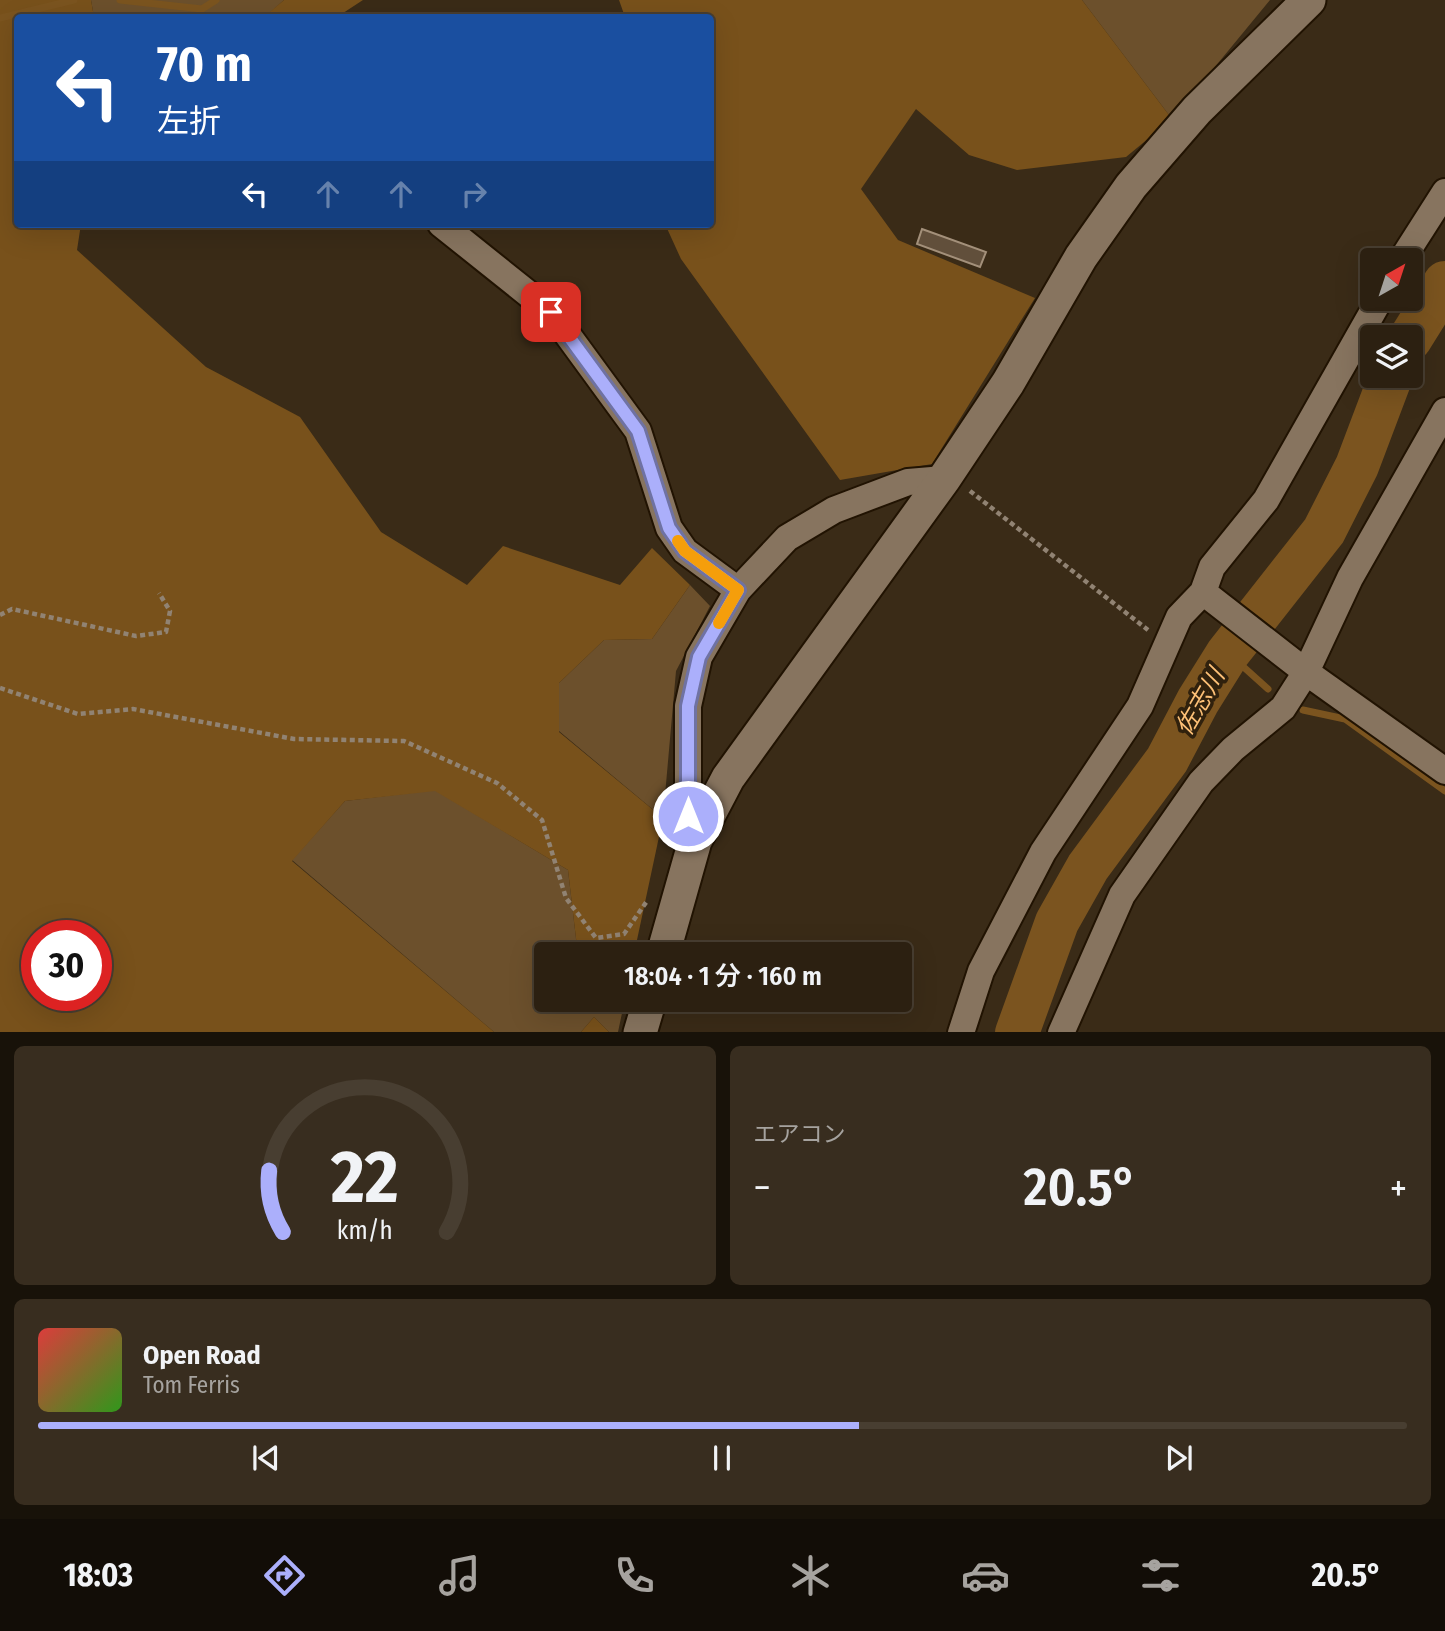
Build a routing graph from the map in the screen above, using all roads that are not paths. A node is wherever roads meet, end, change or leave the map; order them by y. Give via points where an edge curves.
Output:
1 (1309, 0) edge
2 (1445, 192) edge
3 (446, 228) edge
4 (1409, 248) edge
5 (1373, 312) edge
6 (1445, 411) edge
7 (944, 479) junction
8 (738, 590) junction
9 (1206, 595) junction
10 (1300, 667) junction
11 (1445, 771) edge
12 (695, 841) junction
13 (666, 942) edge
14 (646, 1012) edge
15 (640, 1032) edge
16 (961, 1032) edge
17 (1061, 1032) edge

1 - 7 street via 1197,110 1131,186 1081,257 1008,383
2 - 4 street
3 - 8 street via 551,312 638,431 669,528 685,551
5 - 9 street via 1266,500 1212,567
6 - 10 street
7 - 8 street via 908,482 834,510 787,538
7 - 12 street via 728,778
8 - 12 street via 699,657 688,706 688,816
9 - 10 street
9 - 16 street via 1179,617 1140,706 1043,852 981,971
10 - 11 street
10 - 17 street via 1283,708 1201,782 1122,895
12 - 13 street
14 - 15 street

